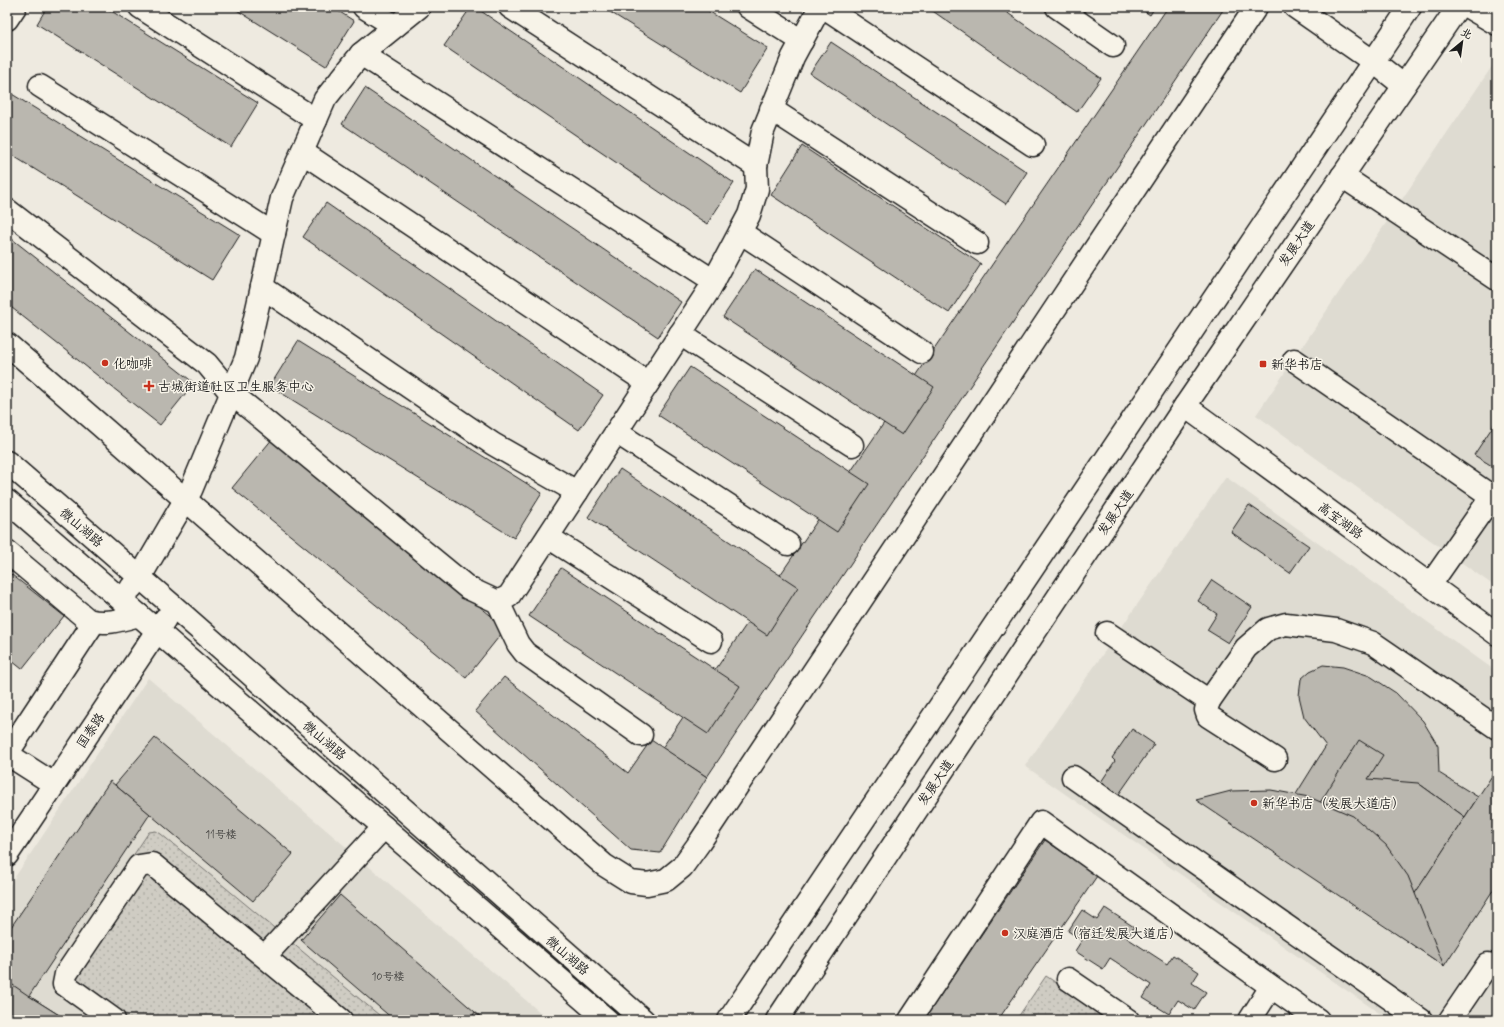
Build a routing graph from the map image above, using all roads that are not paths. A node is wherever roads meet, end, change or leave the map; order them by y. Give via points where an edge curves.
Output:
1 (15, 7) edge
2 (140, 7) edge
3 (364, 7) edge
4 (419, 7) edge
5 (510, 7) edge
6 (748, 7) edge
7 (820, 7) edge
8 (824, 7) edge
9 (1057, 7) edge
10 (1256, 7) edge
11 (1295, 7) edge
12 (1410, 7) edge
13 (1458, 7) edge
14 (1468, 7) edge
15 (7, 19) edge
16 (1497, 24) edge
17 (395, 26) junction
18 (802, 41) junction
19 (1113, 46) dead end
20 (361, 54) junction
21 (1374, 62) junction
22 (40, 86) dead end
23 (1404, 86) junction
24 (771, 109) junction
25 (316, 120) junction
26 (1034, 145) dead end
27 (302, 152) junction
28 (756, 166) junction
29 (1342, 176) junction
30 (7, 210) edge
31 (740, 232) junction
32 (274, 234) junction
33 (977, 243) dead end
34 (1497, 280) edge
35 (714, 281) junction
36 (262, 287) junction
37 (680, 334) junction
38 (7, 344) edge
39 (922, 352) dead end
40 (1294, 360) dead end
41 (648, 383) junction
42 (231, 393) junction
43 (1185, 406) junction
44 (616, 432) junction
45 (852, 444) dead end
46 (7, 462) edge
47 (577, 492) junction
48 (1494, 498) edge
49 (185, 500) junction
50 (7, 501) edge
51 (548, 537) junction
52 (788, 544) dead end
53 (7, 552) edge
54 (140, 577) junction
55 (1430, 584) junction
56 (121, 600) junction
57 (498, 602) junction
58 (173, 606) junction
59 (139, 615) junction
60 (91, 621) junction
61 (1495, 627) edge
62 (157, 631) junction
63 (1107, 633) dead end
64 (711, 641) dead end
65 (1209, 702) junction
66 (1497, 728) edge
67 (641, 735) dead end
68 (7, 737) edge
69 (7, 754) edge
70 (1275, 759) dead end
71 (1072, 777) dead end
72 (54, 784) junction
73 (384, 827) junction
74 (7, 855) edge
75 (265, 956) junction
76 (1494, 962) edge
77 (1068, 979) dead end
78 (1271, 987) junction
79 (114, 1020) edge
80 (341, 1020) edge
81 (607, 1020) edge
82 (643, 1020) edge
83 (729, 1020) edge
84 (777, 1020) edge
85 (910, 1020) edge
86 (1128, 1020) edge
87 (1250, 1020) edge
88 (1318, 1020) edge
89 (1421, 1020) edge
90 (1450, 1020) edge

1 - 15 main road
2 - 25 main road
3 - 17 main road
4 - 17 main road
5 - 28 main road
6 - 18 main road
7 - 18 main road
8 - 26 main road
9 - 19 main road
10 - 49 main road via 705,836 682,867 666,880 647,884 631,882 604,865
11 - 21 main road
12 - 21 main road
13 - 23 main road, 发展大道
14 - 16 main road
17 - 20 main road
18 - 24 main road
20 - 25 main road via 325,99
20 - 35 main road
21 - 23 main road
21 - 83 main road
22 - 32 main road
23 - 29 main road, 发展大道
24 - 28 main road via 763,131
24 - 33 main road
25 - 27 main road
27 - 32 main road via 282,198
27 - 41 main road
28 - 31 main road via 757,189 749,215
29 - 34 main road
29 - 43 main road, 发展大道
30 - 42 main road via 207,364
31 - 35 main road
31 - 39 main road
32 - 36 main road
35 - 37 main road
36 - 42 main road via 246,358
36 - 47 main road via 493,444
37 - 41 main road
37 - 45 main road
38 - 49 main road
40 - 48 main road
41 - 44 main road
42 - 49 main road
42 - 57 main road via 468,588
43 - 55 main road, 高宝湖路
43 - 84 main road, 发展大道
44 - 47 main road
44 - 52 main road
46 - 54 main road, 微山湖路
47 - 51 main road
48 - 55 main road
49 - 54 main road
50 - 56 main road, 微山湖路
51 - 57 main road via 509,596
51 - 64 main road
53 - 60 main road
54 - 56 main road
54 - 58 main road, 微山湖路
55 - 61 main road, 高宝湖路
56 - 59 main road, 微山湖路
57 - 67 main road via 525,653
58 - 62 main road, 国泰路
58 - 82 main road, 微山湖路
59 - 60 main road via 111,623
59 - 62 main road, 微山湖路
60 - 68 main road
60 - 69 main road
62 - 72 main road, 国泰路
62 - 73 main road, 微山湖路
63 - 65 main road
65 - 66 main road via 1246,648 1268,628 1286,624 1336,630 1373,643
65 - 70 main road via 1206,710 1208,716
69 - 72 main road
71 - 89 main road
72 - 74 main road, 国泰路
73 - 75 main road
73 - 81 main road, 微山湖路
75 - 79 main road via 152,864 139,866 66,974 64,984
75 - 80 main road
76 - 90 main road
77 - 86 main road
78 - 85 main road via 1041,822
78 - 87 main road
78 - 88 main road

